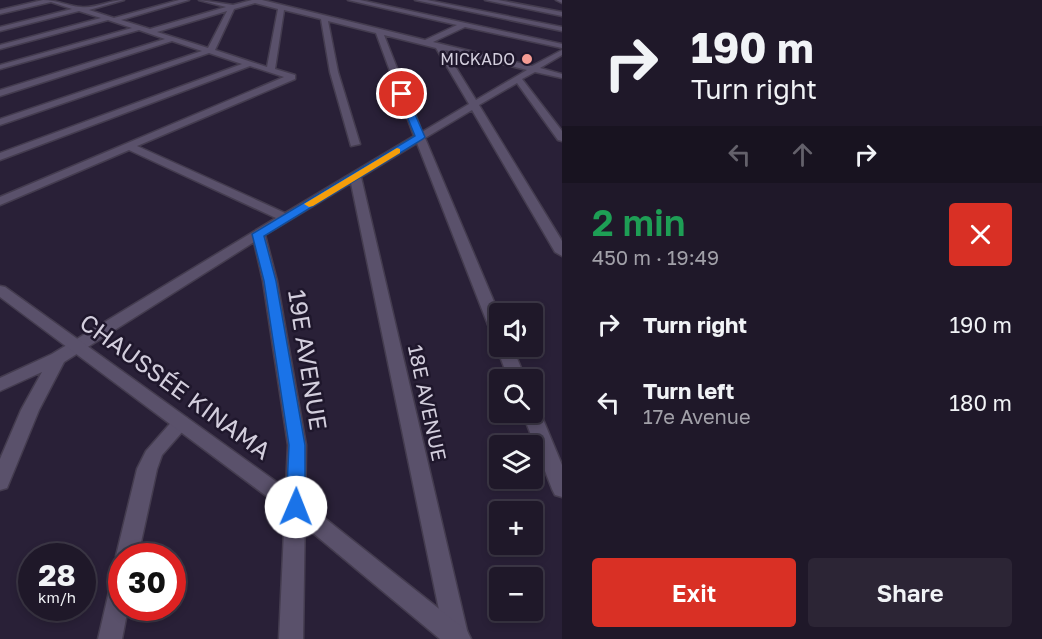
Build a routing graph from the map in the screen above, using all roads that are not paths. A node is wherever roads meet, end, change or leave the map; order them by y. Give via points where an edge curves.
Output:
1 (52, 0) edge
2 (121, 0) edge
3 (186, 0) edge
4 (202, 0) edge
5 (351, 0) edge
6 (418, 0) edge
7 (488, 0) edge
8 (522, 0) edge
9 (257, 1) edge
10 (512, 4) junction
11 (376, 6) junction
12 (232, 7) junction
13 (281, 8) junction
14 (80, 9) junction
15 (360, 11) dead end
16 (0, 12) edge
17 (490, 14) junction
18 (562, 14) edge
19 (343, 17) dead end
20 (112, 19) junction
21 (324, 19) junction
22 (335, 21) junction
23 (465, 25) junction
24 (140, 28) junction
25 (0, 29) edge
26 (562, 29) edge
27 (151, 31) junction
28 (379, 32) junction
29 (174, 38) junction
30 (425, 43) junction
31 (439, 46) junction
32 (562, 46) edge
33 (0, 47) edge
34 (211, 50) junction
35 (562, 52) edge
36 (251, 63) junction
37 (0, 67) edge
38 (271, 69) junction
39 (534, 69) junction
40 (562, 76) edge
41 (518, 79) junction
42 (0, 93) edge
43 (474, 105) junction
44 (0, 122) edge
45 (420, 137) junction
46 (562, 138) edge
47 (355, 144) dead end
48 (130, 147) junction
49 (0, 157) edge
50 (355, 176) junction
51 (0, 201) edge
52 (286, 218) junction
53 (258, 234) junction
54 (562, 252) edge
55 (0, 290) edge
56 (489, 308) edge
57 (75, 346) junction
58 (58, 358) junction
59 (0, 385) edge
60 (181, 423) junction
61 (535, 423) edge
62 (0, 482) edge
63 (562, 489) edge
64 (296, 507) junction
65 (130, 543) edge
66 (114, 621) edge
67 (457, 638) edge
68 (110, 639) edge
69 (291, 639) edge

1 - 14 street
1 - 16 street
2 - 14 street
3 - 20 street
4 - 12 street
5 - 11 street
6 - 17 street
7 - 10 street
8 - 10 street
9 - 12 street
9 - 13 street
10 - 17 street
10 - 18 street
11 - 15 street
11 - 23 street
12 - 27 street
12 - 34 street
13 - 21 street
13 - 38 street
14 - 20 street
14 - 25 street
17 - 23 street
17 - 26 street
19 - 22 street
20 - 24 street
20 - 33 street
21 - 22 street
21 - 47 street via 333,72
22 - 28 street
23 - 30 street
23 - 32 street
24 - 27 street
24 - 37 street
27 - 29 street
28 - 30 street
28 - 45 street
29 - 34 street
29 - 42 street
30 - 31 street
31 - 39 street
31 - 43 street
34 - 36 street
34 - 44 street
35 - 39 street
36 - 38 street
36 - 49 street
38 - 48 street via 292,77
39 - 40 street
39 - 41 street
41 - 43 street
41 - 46 street
43 - 45 street
43 - 54 street
45 - 50 street
45 - 56 street
48 - 51 street
48 - 52 street
50 - 52 street
50 - 67 street, 18E AVENUE
52 - 53 street
53 - 57 street
53 - 64 street, 19E AVENUE via 270,281 297,445
55 - 57 street, CHAUSSÉE KINAMA
57 - 58 street
57 - 60 street, CHAUSSÉE KINAMA
58 - 59 street
58 - 62 street via 30,410
60 - 64 street, CHAUSSÉE KINAMA
60 - 65 street via 155,451 147,469
61 - 63 street
64 - 67 street, CHAUSSÉE KINAMA
64 - 69 street, 19E AVENUE
66 - 68 street

